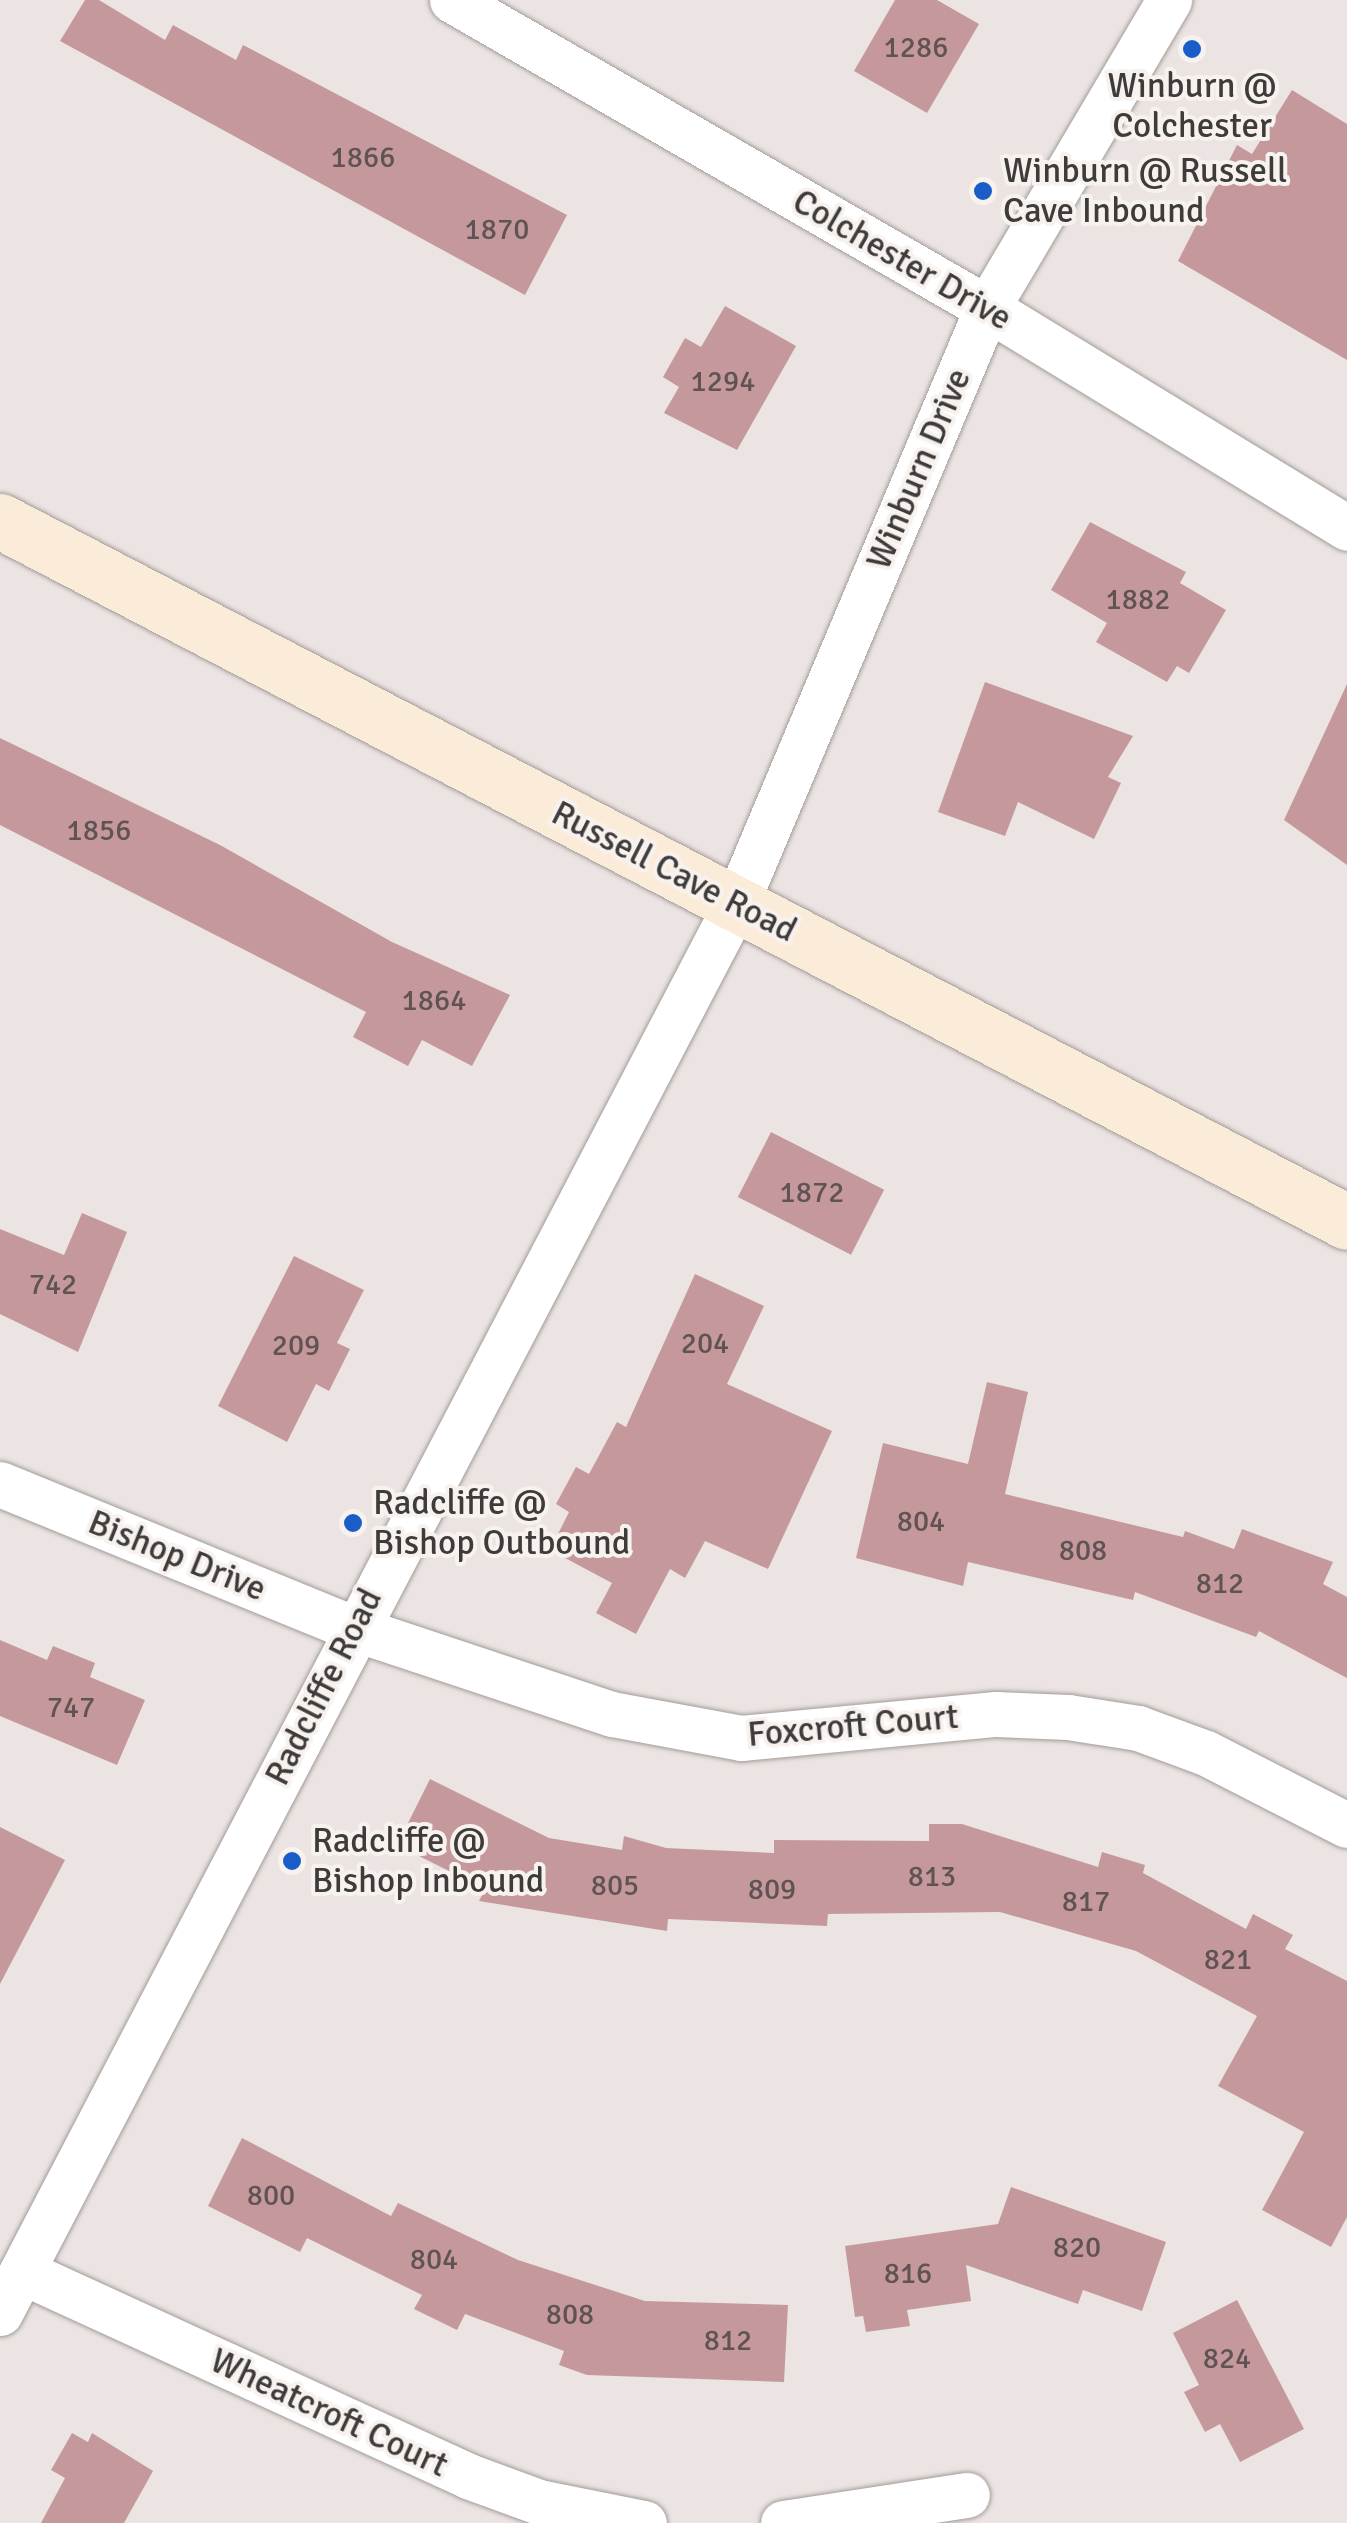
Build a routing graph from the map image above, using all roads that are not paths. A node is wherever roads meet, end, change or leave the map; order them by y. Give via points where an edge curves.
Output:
1 (452, 0) edge
2 (1169, 0) edge
3 (987, 308) junction
4 (0, 521) edge
5 (1347, 528) edge
6 (736, 904) junction
7 (1347, 1222) edge
8 (0, 1484) edge
9 (353, 1628) junction
10 (1347, 1825) edge
11 (22, 2272) junction
12 (0, 2313) edge
13 (968, 2495) dead end
14 (644, 2523) edge
15 (783, 2523) edge

1 - 3 street, Colchester Drive
2 - 3 street, Winburn Drive
3 - 5 street, Colchester Drive
3 - 6 street, Winburn Drive
4 - 6 main road, Russell Cave Road
6 - 7 main road, Russell Cave Road
6 - 9 street, Radcliffe Road
8 - 9 street, Bishop Drive
9 - 10 street, Foxcroft Court via 612,1714 741,1738 996,1714 1138,1728 1206,1753
9 - 11 street, Radcliffe Road
11 - 12 street, Radcliffe Road
11 - 14 street, Wheatcroft Court via 468,2476 539,2502
13 - 15 street

